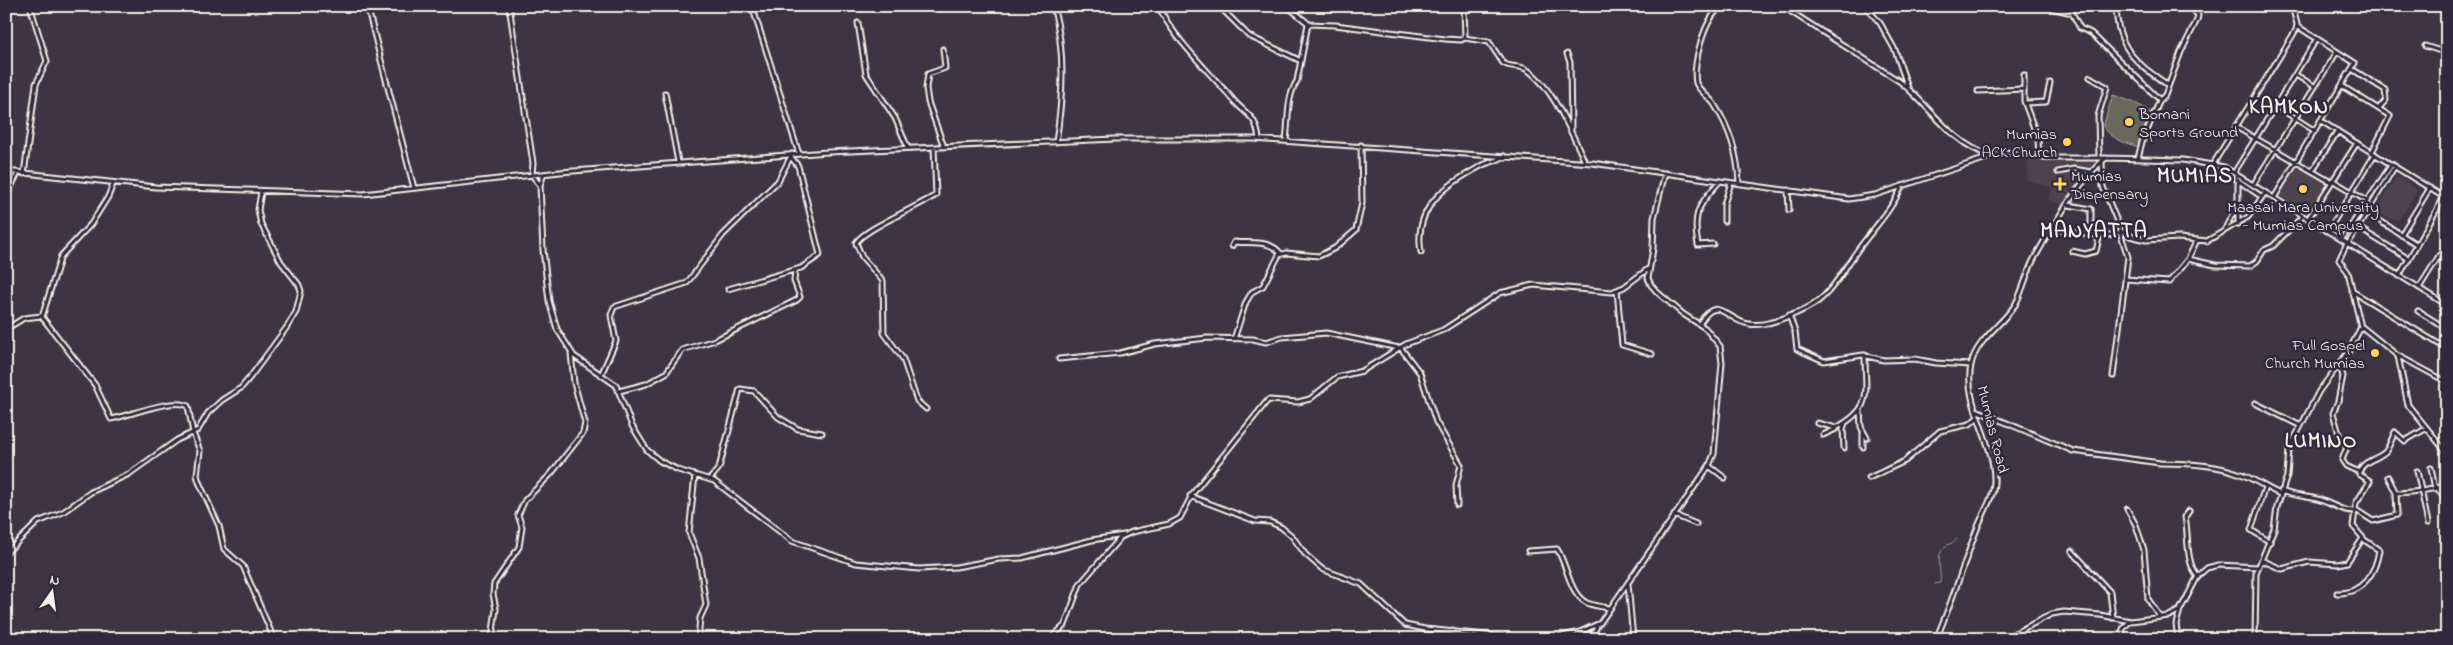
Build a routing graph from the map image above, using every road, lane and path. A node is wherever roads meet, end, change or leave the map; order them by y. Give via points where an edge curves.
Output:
1 (30, 6) edge
2 (367, 6) edge
3 (509, 6) edge
4 (752, 6) edge
5 (1053, 6) edge
6 (1159, 6) edge
7 (1219, 6) edge
8 (1287, 6) edge
9 (1464, 6) edge
10 (1723, 6) edge
11 (1782, 6) edge
12 (1865, 6) edge
13 (2053, 6) edge
14 (2064, 6) edge
15 (2116, 6) edge
16 (2180, 6) edge
17 (2292, 6) edge
18 (2068, 11) junction
19 (858, 23) dead end
20 (1308, 24) junction
21 (2297, 26) junction
22 (1465, 38) junction
23 (2316, 40) junction
24 (2426, 46) dead end
25 (943, 49) dead end
26 (2337, 52) junction
27 (2447, 53) edge
28 (1567, 54) dead end
29 (1300, 61) junction
30 (2352, 69) junction
31 (2296, 74) junction
32 (2024, 75) dead end
33 (2090, 77) dead end
34 (2050, 83) dead end
35 (2168, 86) junction
36 (2314, 86) junction
37 (2342, 86) junction
38 (1908, 88) junction
39 (2024, 89) junction
40 (1978, 91) dead end
41 (666, 93) dead end
42 (2160, 100) junction
43 (2026, 103) junction
44 (2276, 106) junction
45 (2378, 108) junction
46 (2295, 118) junction
47 (2321, 121) junction
48 (2236, 126) junction
49 (2315, 131) junction
50 (2338, 131) junction
51 (1571, 133) junction
52 (2256, 138) junction
53 (1259, 139) junction
54 (1286, 140) junction
55 (1056, 142) junction
56 (2356, 143) junction
57 (1361, 145) junction
58 (934, 147) junction
59 (944, 147) junction
60 (908, 148) junction
61 (2275, 149) junction
62 (2374, 153) junction
63 (799, 154) junction
64 (791, 155) junction
65 (1504, 156) junction
66 (1989, 156) junction
67 (2039, 157) junction
68 (2098, 158) junction
69 (2107, 158) junction
70 (2138, 158) junction
71 (2296, 161) junction
72 (678, 162) junction
73 (1585, 162) junction
74 (2102, 162) junction
75 (2213, 164) junction
76 (2393, 165) junction
77 (6, 171) edge
78 (2312, 171) junction
79 (2058, 172) dead end
80 (2092, 172) junction
81 (18, 173) junction
82 (1665, 173) junction
83 (2235, 173) junction
84 (24, 174) junction
85 (544, 174) junction
86 (532, 175) junction
87 (2238, 180) junction
88 (1720, 181) junction
89 (2332, 181) junction
90 (1732, 182) junction
91 (1739, 183) junction
92 (113, 184) junction
93 (540, 185) junction
94 (1903, 185) junction
95 (2254, 185) junction
96 (414, 188) junction
97 (2430, 188) junction
98 (1788, 190) junction
99 (261, 192) junction
100 (2352, 192) junction
101 (2265, 193) junction
102 (6, 197) edge
103 (2262, 197) junction
104 (2274, 198) junction
105 (2446, 198) edge
106 (2367, 201) junction
107 (2237, 204) junction
108 (2069, 205) junction
109 (2363, 209) junction
110 (1789, 210) dead end
111 (2367, 213) junction
112 (2303, 216) junction
113 (2308, 219) junction
114 (1724, 221) dead end
115 (2238, 224) junction
116 (2352, 224) junction
117 (2357, 227) junction
118 (2054, 228) junction
119 (2224, 231) junction
120 (2328, 231) junction
121 (2120, 232) junction
122 (2091, 234) junction
123 (2100, 234) junction
124 (2401, 235) junction
125 (2342, 239) junction
126 (2198, 240) junction
127 (2347, 243) junction
128 (2447, 243) edge
129 (1713, 244) dead end
130 (2416, 244) junction
131 (1232, 246) dead end
132 (2072, 251) dead end
133 (1422, 252) dead end
134 (1281, 254) junction
135 (2188, 259) junction
136 (2408, 259) junction
137 (1648, 269) junction
138 (795, 270) junction
139 (2399, 276) junction
140 (2125, 279) junction
141 (2419, 288) junction
142 (728, 289) dead end
143 (1617, 290) junction
144 (2352, 290) junction
145 (2447, 306) edge
146 (2418, 311) dead end
147 (1789, 315) junction
148 (41, 316) junction
149 (1700, 323) junction
150 (2361, 326) junction
151 (6, 329) edge
152 (2447, 329) edge
153 (1234, 339) junction
154 (1400, 347) junction
155 (2447, 349) edge
156 (571, 353) junction
157 (1652, 354) dead end
158 (1865, 355) junction
159 (2397, 355) junction
160 (1059, 359) dead end
161 (2339, 363) junction
162 (1971, 365) junction
163 (601, 374) junction
164 (2113, 376) dead end
165 (2447, 382) edge
166 (619, 391) junction
167 (2255, 403) dead end
168 (926, 409) dead end
169 (1976, 410) junction
170 (1860, 411) junction
171 (1978, 417) junction
172 (1817, 423) dead end
173 (1846, 423) junction
174 (2301, 426) junction
175 (1836, 428) junction
176 (2427, 428) junction
177 (1863, 432) junction
178 (193, 433) junction
179 (822, 433) dead end
180 (1823, 435) dead end
181 (1867, 438) dead end
182 (1844, 448) dead end
183 (1863, 448) dead end
184 (2447, 453) edge
185 (1709, 466) junction
186 (2431, 468) dead end
187 (2417, 471) dead end
188 (2359, 472) junction
189 (695, 475) junction
190 (2388, 476) dead end
191 (1725, 478) dead end
192 (1869, 478) dead end
193 (710, 479) junction
194 (2447, 485) edge
195 (2265, 487) junction
196 (2436, 488) junction
197 (2421, 491) junction
198 (2281, 492) junction
199 (2396, 493) junction
200 (1190, 496) junction
201 (2447, 502) edge
202 (1457, 505) dead end
203 (2127, 509) dead end
204 (2356, 510) junction
205 (2189, 511) dead end
206 (1674, 515) junction
207 (2428, 523) dead end
208 (1696, 524) dead end
209 (1124, 535) junction
210 (2363, 539) junction
211 (2270, 542) junction
212 (1528, 551) dead end
213 (2072, 551) dead end
214 (6, 553) edge
215 (2260, 560) junction
216 (2258, 567) junction
217 (2198, 577) junction
218 (1628, 583) junction
219 (2337, 593) dead end
220 (1610, 608) junction
221 (2180, 610) junction
222 (2160, 617) junction
223 (2113, 618) junction
224 (2131, 621) junction
225 (1597, 626) junction
226 (1453, 631) junction
227 (1633, 638) edge
228 (274, 639) edge
229 (492, 639) edge
230 (698, 639) edge
231 (1050, 639) edge
232 (1452, 639) edge
233 (1527, 639) edge
234 (1548, 639) edge
235 (1591, 639) edge
236 (1643, 639) edge
237 (1936, 639) edge
238 (2002, 639) edge
239 (2121, 639) edge
240 (2178, 639) edge
241 (2255, 639) edge

1 - 84 street via 47,60 36,84
2 - 96 street
3 - 86 street via 533,163
4 - 63 street
5 - 55 street via 1060,30 1062,58
6 - 53 street via 1175,32 1253,118
7 - 29 street via 1249,36
8 - 20 street
9 - 22 street
10 - 91 street via 1716,11 1699,45 1696,80 1727,126
11 - 38 street
12 - 38 street via 1880,23 1895,50
13 - 18 street via 2056,10
14 - 18 street
15 - 35 street via 2118,25 2131,56
16 - 35 street via 2198,15
17 - 21 street
18 - 42 street via 2080,28 2091,32
19 - 60 street via 866,74 894,115
20 - 22 street via 1342,25 1445,39
20 - 29 street
21 - 23 street
21 - 48 street
22 - 51 street via 1489,42 1503,63 1523,68 1532,75 1547,91
23 - 26 street
23 - 31 street
24 - 27 street
25 - 59 street via 945,68 929,73 926,92
26 - 30 street via 2355,61
26 - 36 street
28 - 51 street via 1570,62
29 - 54 street via 1298,80 1290,96
30 - 37 street
30 - 45 street via 2385,90 2386,100
31 - 36 street
31 - 44 street
32 - 39 street
33 - 68 street via 2107,86 2098,116
34 - 43 street via 2046,102
35 - 42 street
36 - 46 street
37 - 45 street
37 - 47 street
38 - 66 street via 1931,114 1968,145
39 - 40 street
39 - 43 street
41 - 72 street
42 - 70 street
43 - 67 street via 2039,144
44 - 46 street
44 - 52 street
45 - 62 street via 2390,117
46 - 49 street
46 - 61 street
47 - 49 street
47 - 50 street
48 - 52 street
48 - 75 street
49 - 71 street
50 - 56 street
50 - 78 street
51 - 73 street
52 - 61 street
52 - 83 street
53 - 54 street
53 - 55 street
54 - 57 street
55 - 59 street
56 - 62 street
56 - 89 street
57 - 65 street
57 - 134 street via 1362,202 1356,230 1335,248 1319,256
58 - 59 street
58 - 60 street
58 - 168 street via 936,195 896,215 856,243 862,257 883,281 884,333 903,359 918,402
60 - 63 street
61 - 71 street
61 - 95 street
62 - 76 street
62 - 100 street
63 - 64 street
64 - 72 street
64 - 138 street via 798,166 820,253 816,260
64 - 163 street via 778,181 723,235 687,283 614,308 611,315 616,341
65 - 73 street
65 - 133 street via 1458,179 1429,204 1420,238
66 - 67 street via 2010,152
66 - 94 street
67 - 68 street
68 - 69 street
69 - 70 street
69 - 74 street, Mumias Road
70 - 75 street
71 - 78 street
71 - 104 street
72 - 85 street
73 - 82 street
74 - 80 street, Mumias Road
74 - 121 street via 2103,187
75 - 83 street
76 - 97 street
76 - 106 street
76 - 111 street
77 - 81 street
78 - 89 street
79 - 80 street via 2074,169
80 - 108 street, Mumias Road
81 - 84 street
81 - 102 street
82 - 88 street
82 - 137 street via 1654,218 1653,249
83 - 87 street
83 - 95 street
84 - 92 street
85 - 86 street
85 - 93 street
86 - 93 street
86 - 96 street
87 - 103 street
87 - 107 street
88 - 90 street
88 - 129 street via 1695,216 1698,245
89 - 100 street
89 - 113 street
90 - 91 street
90 - 114 street via 1724,204
91 - 98 street
92 - 99 street
92 - 148 street via 91,224 61,256
93 - 156 street via 549,300 557,328
94 - 98 street via 1875,196 1857,198
94 - 147 street via 1832,288 1818,301
95 - 101 street
96 - 99 street via 362,194
97 - 105 street
97 - 124 street
98 - 110 street
99 - 178 street via 258,210 261,224 281,262 299,285 301,301 287,327 251,376 241,388 208,413
100 - 106 street
100 - 120 street
101 - 103 street
101 - 104 street
103 - 115 street via 2248,217
104 - 112 street
105 - 130 street
106 - 109 street
107 - 115 street
107 - 119 street
108 - 118 street, Mumias Road
108 - 122 street via 2091,209
109 - 111 street
109 - 116 street
111 - 117 street
111 - 124 street
112 - 113 street
112 - 135 street via 2250,266 2215,266
113 - 120 street
115 - 119 street
116 - 117 street
116 - 125 street
117 - 127 street
117 - 136 street
118 - 122 street
118 - 162 street, Mumias Road via 2034,260 2018,299 2004,320 1980,344
119 - 126 street via 2207,241
120 - 125 street
121 - 123 street via 2116,235
121 - 126 street via 2146,240
121 - 140 street via 2127,254
122 - 123 street
123 - 132 street via 2095,252
124 - 130 street
125 - 127 street
126 - 135 street
127 - 139 street
127 - 144 street via 2339,259 2348,270
128 - 141 street
130 - 136 street
131 - 134 street via 1234,242 1267,243 1274,245
134 - 153 street via 1263,286 1246,302
135 - 140 street via 2169,282
136 - 139 street
137 - 143 street
137 - 149 street via 1653,288 1683,314
138 - 142 street
138 - 166 street via 794,281 800,297 797,300 715,340 682,350 666,373 646,384
139 - 141 street
140 - 164 street
141 - 145 street
143 - 154 street via 1603,292 1533,285 1500,293 1451,326
143 - 157 street via 1622,345
144 - 150 street
144 - 155 street
146 - 152 street
147 - 149 street via 1752,325 1713,309
147 - 158 street via 1796,348 1805,354 1824,361
148 - 151 street via 24,318
148 - 178 street via 95,385 110,419 184,404 188,406
149 - 185 street via 1715,338 1722,358 1717,437
150 - 159 street
150 - 161 street via 2354,344
153 - 154 street via 1269,342 1282,337 1326,333
153 - 160 street via 1208,338 1120,353
154 - 200 street via 1362,371 1337,377 1310,399 1298,402 1268,400
154 - 202 street via 1420,373 1436,422 1461,464 1456,488
156 - 163 street
156 - 229 street via 574,383 585,423 583,433 551,474 525,500 518,515 522,526 518,547 494,584 496,609
158 - 162 street via 1884,360 1915,359
158 - 170 street via 1866,396
159 - 165 street
159 - 176 street via 2408,404
161 - 174 street via 2319,391
161 - 188 street via 2344,376 2333,413 2341,441 2347,446 2342,460 2346,466
162 - 169 street, Mumias Road via 1969,383
163 - 166 street
166 - 189 street via 632,426 647,450 667,465
167 - 174 street
169 - 171 street, Mumias Road
169 - 195 street via 2073,451 2222,468
170 - 173 street
170 - 177 street
171 - 192 street via 1970,424 1940,431 1905,461
171 - 237 street, Mumias Road via 1990,453 1994,487
172 - 175 street
173 - 175 street
173 - 182 street via 1843,429
174 - 198 street via 2289,449 2287,476
175 - 180 street
176 - 184 street
176 - 188 street via 2405,441 2395,432 2385,452 2367,462
177 - 181 street
177 - 183 street
178 - 214 street via 177,440 129,474 91,492 63,512 38,522
178 - 228 street via 200,451 198,479 219,526 222,546 243,566
179 - 193 street via 798,429 774,414 754,391 740,389 719,468
185 - 191 street
185 - 206 street
186 - 196 street
187 - 197 street
188 - 204 street via 2370,481 2358,500
189 - 193 street
189 - 230 street via 689,533 699,558 706,604 700,618
190 - 199 street
193 - 209 street via 792,541 861,564 919,569 956,567 1022,558
194 - 196 street
195 - 198 street
195 - 211 street via 2251,530
196 - 197 street
196 - 201 street
197 - 199 street
197 - 207 street
198 - 204 street
198 - 211 street
199 - 204 street via 2397,513 2393,517 2373,521
200 - 209 street via 1178,520
200 - 226 street via 1255,521 1281,527 1322,570 1361,584 1405,625
203 - 222 street via 2144,550 2148,599
204 - 210 street via 2353,527
205 - 217 street via 2185,517 2187,538 2192,567
206 - 208 street
206 - 218 street
209 - 231 street via 1080,584 1065,625
210 - 215 street via 2348,560 2342,563 2310,562 2281,569
210 - 219 street via 2380,550 2373,571 2358,588
211 - 215 street
212 - 220 street via 1557,549 1580,597 1588,603
213 - 223 street via 2110,592
215 - 216 street
216 - 217 street via 2215,566 2202,571
216 - 241 street
217 - 221 street
218 - 220 street
218 - 227 street
220 - 225 street
221 - 222 street
221 - 240 street via 2176,624
222 - 224 street
223 - 224 street
223 - 238 street via 2060,612
224 - 239 street via 2123,629
225 - 234 street
225 - 235 street
226 - 232 street
226 - 233 street
227 - 236 street

